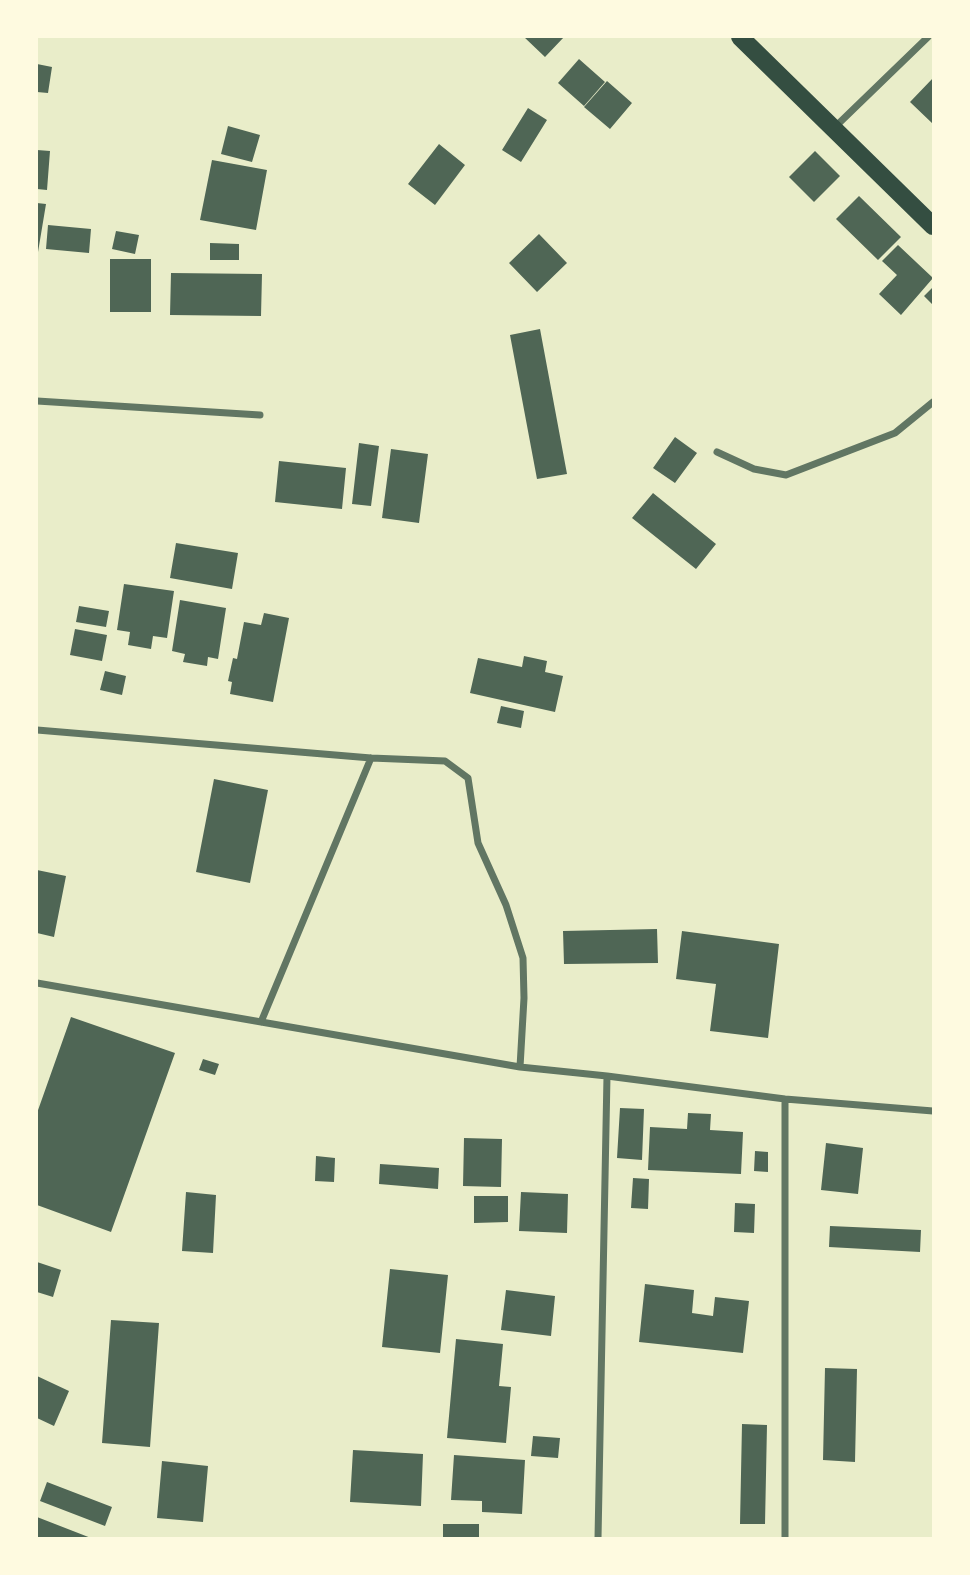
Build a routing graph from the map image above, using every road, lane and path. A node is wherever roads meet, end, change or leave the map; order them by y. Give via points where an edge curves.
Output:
1 (740, 37) edge
2 (928, 37) edge
3 (835, 128) junction
4 (933, 226) edge
5 (37, 401) edge
6 (933, 402) edge
7 (260, 415) dead end
8 (717, 452) dead end
9 (37, 730) edge
10 (371, 758) junction
11 (37, 984) edge
12 (261, 1022) junction
13 (520, 1067) junction
14 (607, 1076) junction
15 (785, 1099) junction
16 (933, 1111) edge
17 (598, 1538) edge
18 (785, 1538) edge

1 - 3 main road
2 - 3 street
3 - 4 main road
5 - 7 street
6 - 8 street via 895,433 786,475 754,469
9 - 10 street
10 - 12 street
10 - 13 street via 445,761 468,778 478,842 523,958
11 - 12 street
12 - 13 street
13 - 14 street
14 - 15 street
14 - 17 street
15 - 16 street
15 - 18 street

